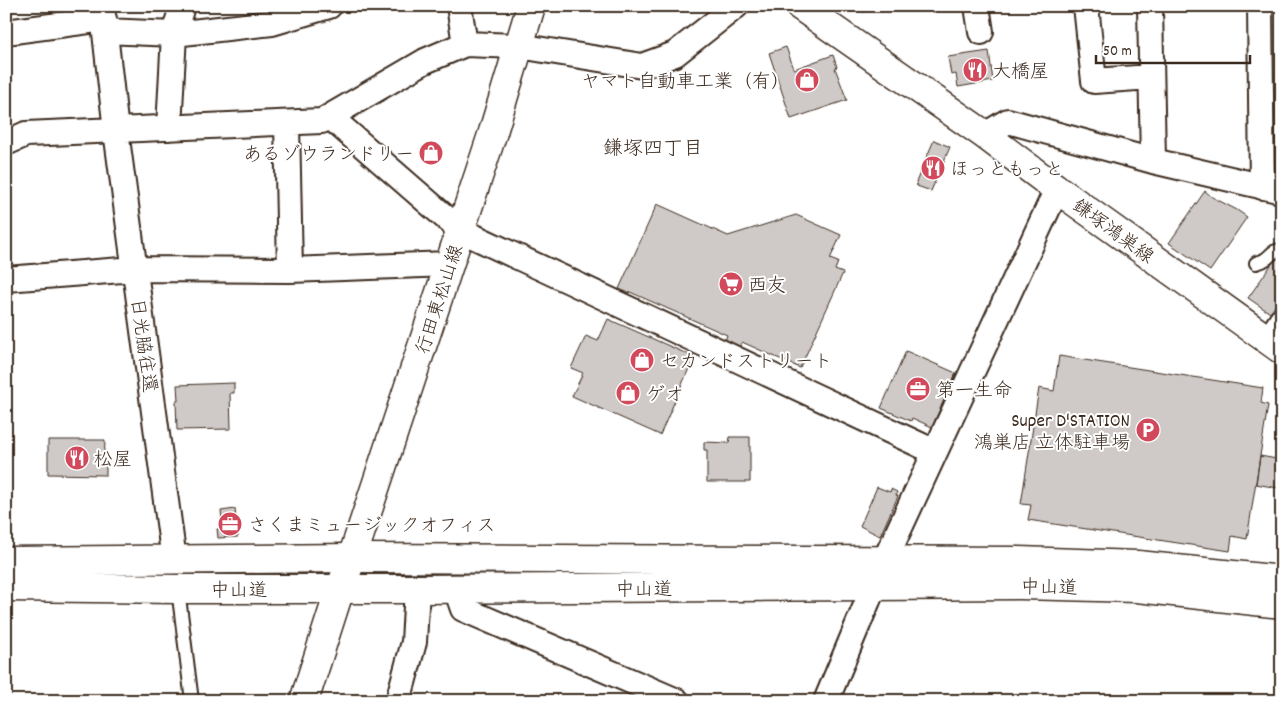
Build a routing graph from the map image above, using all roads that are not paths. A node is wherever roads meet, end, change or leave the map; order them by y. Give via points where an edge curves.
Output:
1 (182, 6) edge
2 (329, 6) edge
3 (459, 6) edge
4 (531, 6) edge
5 (736, 6) edge
6 (800, 6) edge
7 (977, 6) edge
8 (1086, 6) edge
9 (1150, 6) edge
10 (1260, 6) edge
11 (299, 11) edge
12 (104, 19) edge
13 (6, 32) edge
14 (981, 32) dead end
15 (174, 34) junction
16 (464, 44) junction
17 (519, 46) junction
18 (1151, 77) junction
19 (330, 117) junction
20 (287, 123) junction
21 (169, 128) junction
22 (116, 131) junction
23 (985, 134) junction
24 (6, 143) edge
25 (1153, 162) junction
26 (1057, 189) junction
27 (1272, 189) edge
28 (460, 230) junction
29 (1282, 250) edge
30 (1256, 263) dead end
31 (449, 264) junction
32 (135, 269) junction
33 (290, 270) junction
34 (6, 279) edge
35 (1282, 309) edge
36 (1273, 343) edge
37 (935, 452) junction
38 (352, 558) junction
39 (174, 560) junction
40 (885, 560) junction
41 (6, 561) edge
42 (1282, 580) edge
43 (874, 586) junction
44 (6, 587) edge
45 (178, 589) junction
46 (340, 589) junction
47 (417, 589) junction
48 (456, 589) junction
49 (1282, 604) edge
50 (192, 701) edge
51 (304, 701) edge
52 (398, 701) edge
53 (677, 701) edge
54 (826, 701) edge

1 - 15 street
2 - 11 street
3 - 16 street
4 - 17 main road, 行田東松山線
5 - 17 street via 675,54 642,66
6 - 23 main road, 鎌塚鴻巣線
7 - 14 street
8 - 18 street via 1094,82
9 - 18 street
10 - 27 street
11 - 15 street via 272,23
12 - 13 street
12 - 15 street
12 - 22 street, 日光脇往還
15 - 21 street
16 - 17 street
16 - 19 street via 425,61
17 - 28 main road, 行田東松山線
18 - 25 street
19 - 20 street via 322,122
19 - 28 street
20 - 21 street
20 - 33 street
21 - 22 street
22 - 24 street via 26,134
22 - 32 street, 日光脇往還
23 - 25 street via 1008,121
23 - 26 main road, 鎌塚鴻巣線
25 - 27 street
26 - 36 main road, 鎌塚鴻巣線
26 - 37 street
28 - 31 main road, 行田東松山線
28 - 37 street
29 - 30 lane
31 - 33 street
31 - 38 main road, 行田東松山線
32 - 33 street
32 - 34 street
32 - 39 street, 日光脇往還
35 - 36 lane
37 - 40 street
38 - 39 main road, 中山道
38 - 40 main road, 中山道
38 - 46 main road, 行田東松山線
39 - 41 main road, 中山道
40 - 42 main road, 中山道 via 1138,565
43 - 48 main road, 中山道
43 - 49 main road, 中山道 via 1137,588
43 - 54 street
44 - 45 main road, 中山道
45 - 46 main road, 中山道
45 - 50 lane
46 - 47 main road, 中山道
46 - 51 main road, 行田東松山線
47 - 48 main road, 中山道
47 - 52 street via 414,642
48 - 53 street via 463,609

